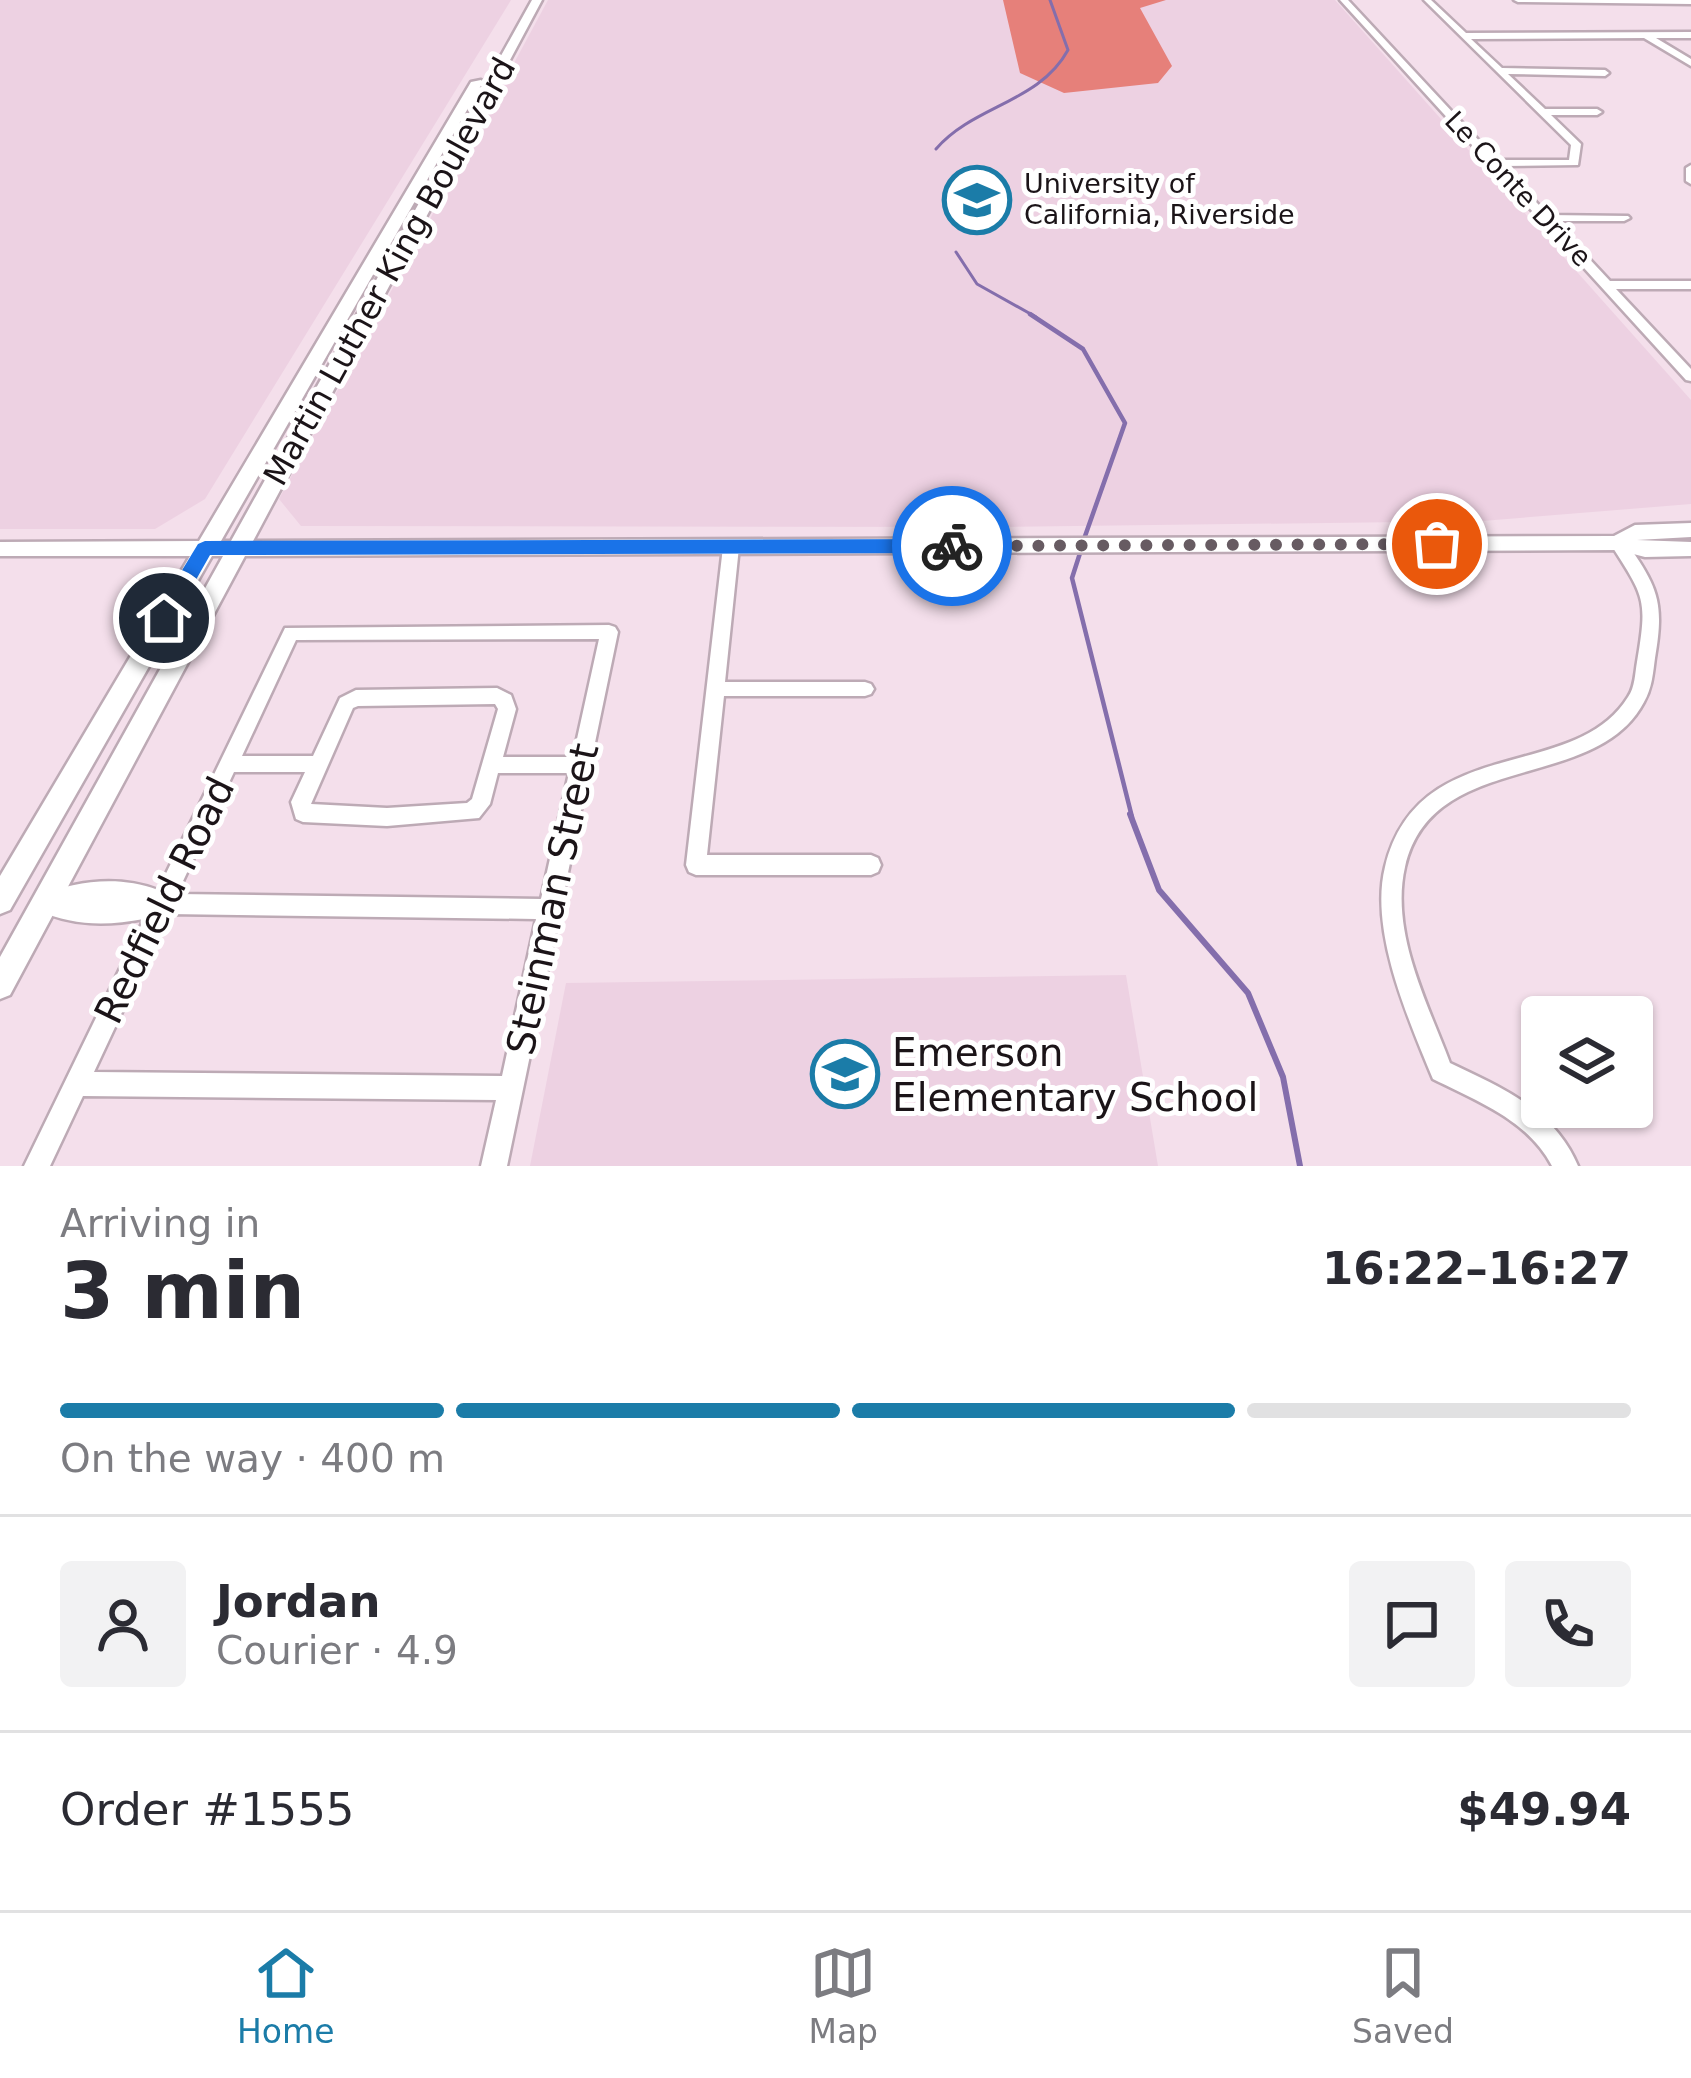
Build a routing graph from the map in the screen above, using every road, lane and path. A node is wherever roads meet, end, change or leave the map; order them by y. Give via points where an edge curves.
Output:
1 (523, 0) edge
2 (537, 0) edge
3 (1344, 0) edge
4 (1518, 0) edge
5 (1427, 1) edge
6 (1603, 2) edge
7 (1691, 2) edge
8 (1646, 35) junction
9 (1691, 35) edge
10 (1464, 36) junction
11 (1691, 63) edge
12 (1500, 71) junction
13 (1605, 73) dead end
14 (1546, 112) junction
15 (1597, 112) dead end
16 (1495, 163) junction
17 (1691, 168) edge
18 (1691, 181) edge
19 (1545, 218) junction
20 (1624, 218) dead end
21 (1606, 285) junction
22 (1691, 285) edge
23 (1675, 360) junction
24 (1691, 360) edge
25 (1691, 377) edge
26 (1691, 530) edge
27 (1618, 543) junction
28 (731, 547) junction
29 (205, 548) junction
30 (235, 549) junction
31 (1691, 549) edge
32 (2, 552) edge
33 (609, 632) joint
34 (716, 688) junction
35 (865, 689) dead end
36 (229, 764) junction
37 (316, 764) junction
38 (580, 764) junction
39 (491, 765) junction
40 (871, 866) dead end
41 (0, 901) edge
42 (45, 903) junction
43 (162, 904) junction
44 (549, 909) junction
45 (0, 985) edge
46 (76, 1084) junction
47 (511, 1088) junction
48 (37, 1166) edge
49 (494, 1166) edge
50 (1565, 1166) edge

1 - 29 main road, Martin Luther King Boulevard
2 - 30 main road, Martin Luther King Boulevard
3 - 16 street, Le Conte Drive
4 - 6 street
5 - 10 street
6 - 7 street
8 - 9 street
8 - 10 street
8 - 11 street
10 - 12 street
12 - 13 street
12 - 14 street
14 - 15 street
14 - 16 street via 1576,144 1574,163
16 - 19 street, Le Conte Drive
17 - 18 street
19 - 20 street
19 - 21 street, Le Conte Drive
21 - 22 street
21 - 23 street, Le Conte Drive
23 - 24 street
23 - 25 street, Le Conte Drive
26 - 27 main road via 1635,532
27 - 28 main road
27 - 31 main road
27 - 50 street via 1655,604 1632,708 1606,733 1474,779 1433,805 1403,844 1392,899 1395,934 1441,1071 1526,1114
28 - 30 main road
28 - 34 street
29 - 30 main road
29 - 32 main road
29 - 41 main road, Martin Luther King Boulevard
30 - 42 main road, Martin Luther King Boulevard
33 - 36 street, Redfield Road via 291,633
33 - 38 street, Steinman Street
34 - 35 street
34 - 40 street via 696,865
36 - 37 street
36 - 43 street, Redfield Road
37 - 39 street via 303,813 387,818 472,812
37 - 39 street via 356,698 497,696 507,709
38 - 39 street
38 - 44 street, Steinman Street
42 - 43 street via 58,911
42 - 45 main road, Martin Luther King Boulevard
43 - 44 street
43 - 46 street, Redfield Road
44 - 47 street, Steinman Street
46 - 47 street
46 - 48 street, Redfield Road
47 - 49 street, Steinman Street

